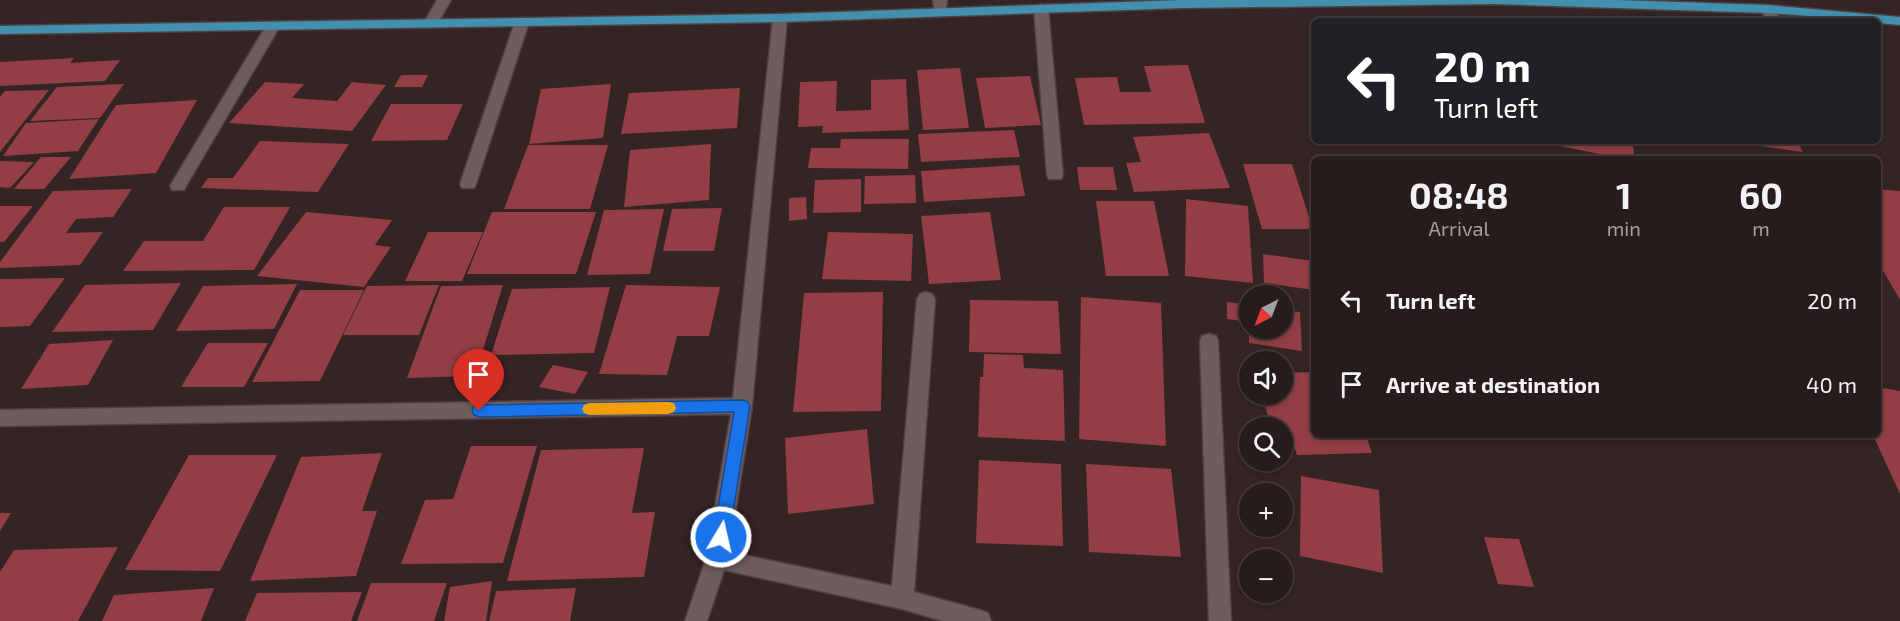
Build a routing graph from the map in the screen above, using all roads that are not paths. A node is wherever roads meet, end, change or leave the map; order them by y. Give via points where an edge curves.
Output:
1 (444, 0) edge
2 (1494, 0) edge
3 (1628, 2) edge
4 (940, 6) edge
5 (1041, 8) junction
6 (1771, 15) edge
7 (780, 18) junction
8 (1836, 18) edge
9 (1881, 20) edge
10 (1900, 21) edge
11 (522, 22) junction
12 (431, 23) junction
13 (273, 26) junction
14 (0, 30) edge
15 (1055, 175) dead end
16 (468, 184) dead end
17 (178, 186) dead end
18 (926, 299) dead end
19 (1209, 341) dead end
20 (742, 406) junction
21 (0, 418) edge
22 (717, 559) junction
23 (902, 599) junction
24 (696, 621) edge
25 (980, 621) edge
26 (1220, 621) edge

1 - 12 street
2 - 3 main road
2 - 5 main road
3 - 6 main road
4 - 5 main road
4 - 7 main road
5 - 15 street
6 - 8 main road
7 - 11 main road
7 - 20 street
9 - 10 main road
11 - 12 main road
11 - 16 street
12 - 13 main road
13 - 14 main road
13 - 17 street
18 - 23 street
19 - 26 street
20 - 21 street
20 - 22 street
22 - 23 street
22 - 24 street
23 - 25 street

